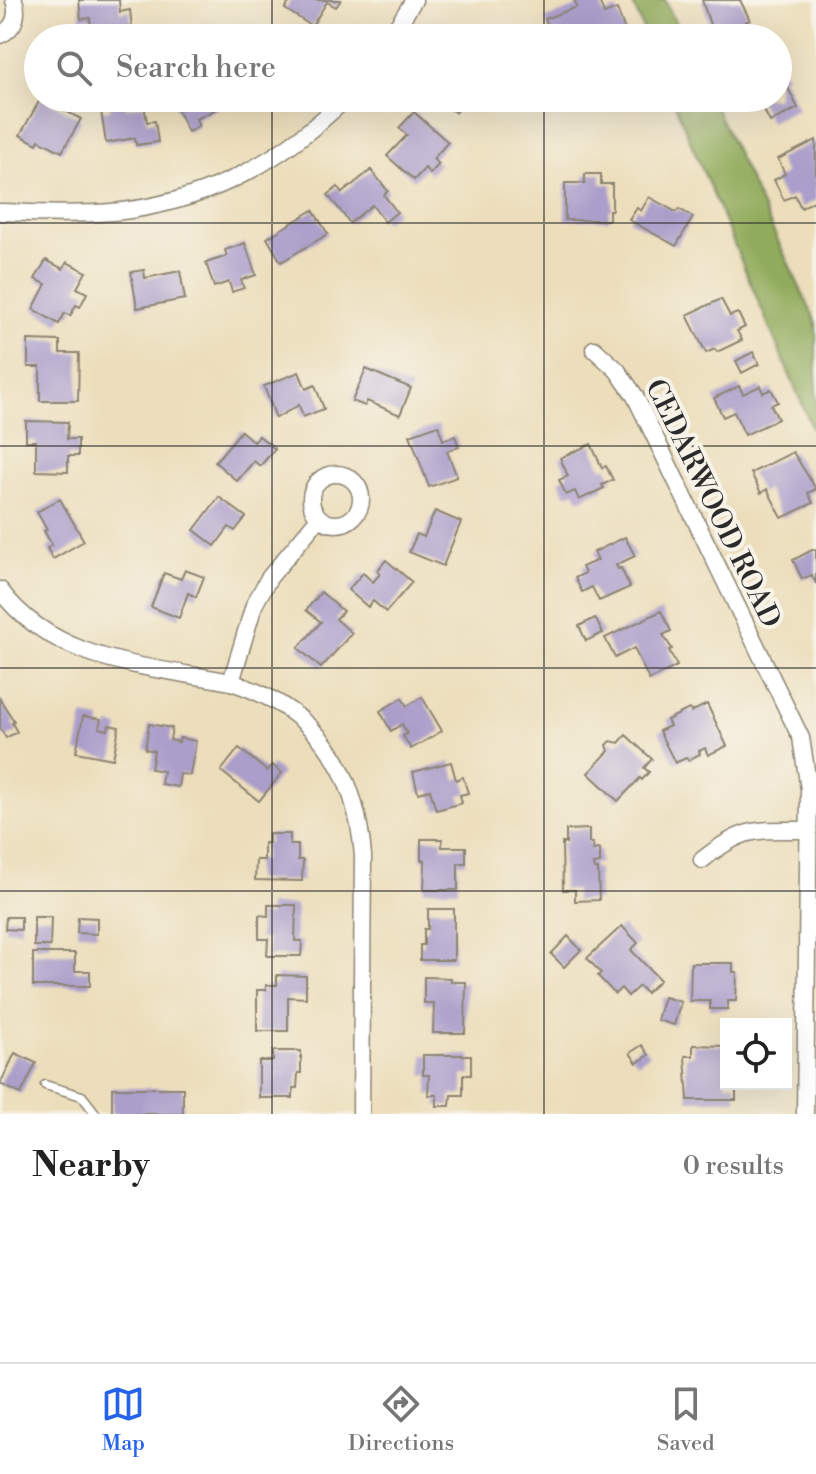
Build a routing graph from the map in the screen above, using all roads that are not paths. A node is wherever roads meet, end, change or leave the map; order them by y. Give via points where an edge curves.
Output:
1 (14, 0) edge
2 (414, 0) edge
3 (399, 24) edge
4 (0, 35) edge
5 (332, 112) edge
6 (0, 212) edge
7 (594, 349) dead end
8 (319, 518) dead end
9 (2, 597) edge
10 (231, 682) junction
11 (808, 830) junction
12 (702, 860) dead end
13 (45, 1085) dead end
14 (96, 1114) edge
15 (361, 1114) edge
16 (805, 1114) edge

1 - 4 street via 16,18
2 - 3 street
5 - 6 street via 272,159 227,183 178,200 128,210
7 - 11 street, CEDARWOOD ROAD via 635,396 801,738 808,774
8 - 10 street via 269,578 254,605
9 - 10 street via 38,628 79,650
10 - 15 street via 302,719 341,767 353,795 363,856
11 - 12 street via 754,830 727,840
11 - 16 street, CEDARWOOD ROAD
13 - 14 lane via 82,1096

